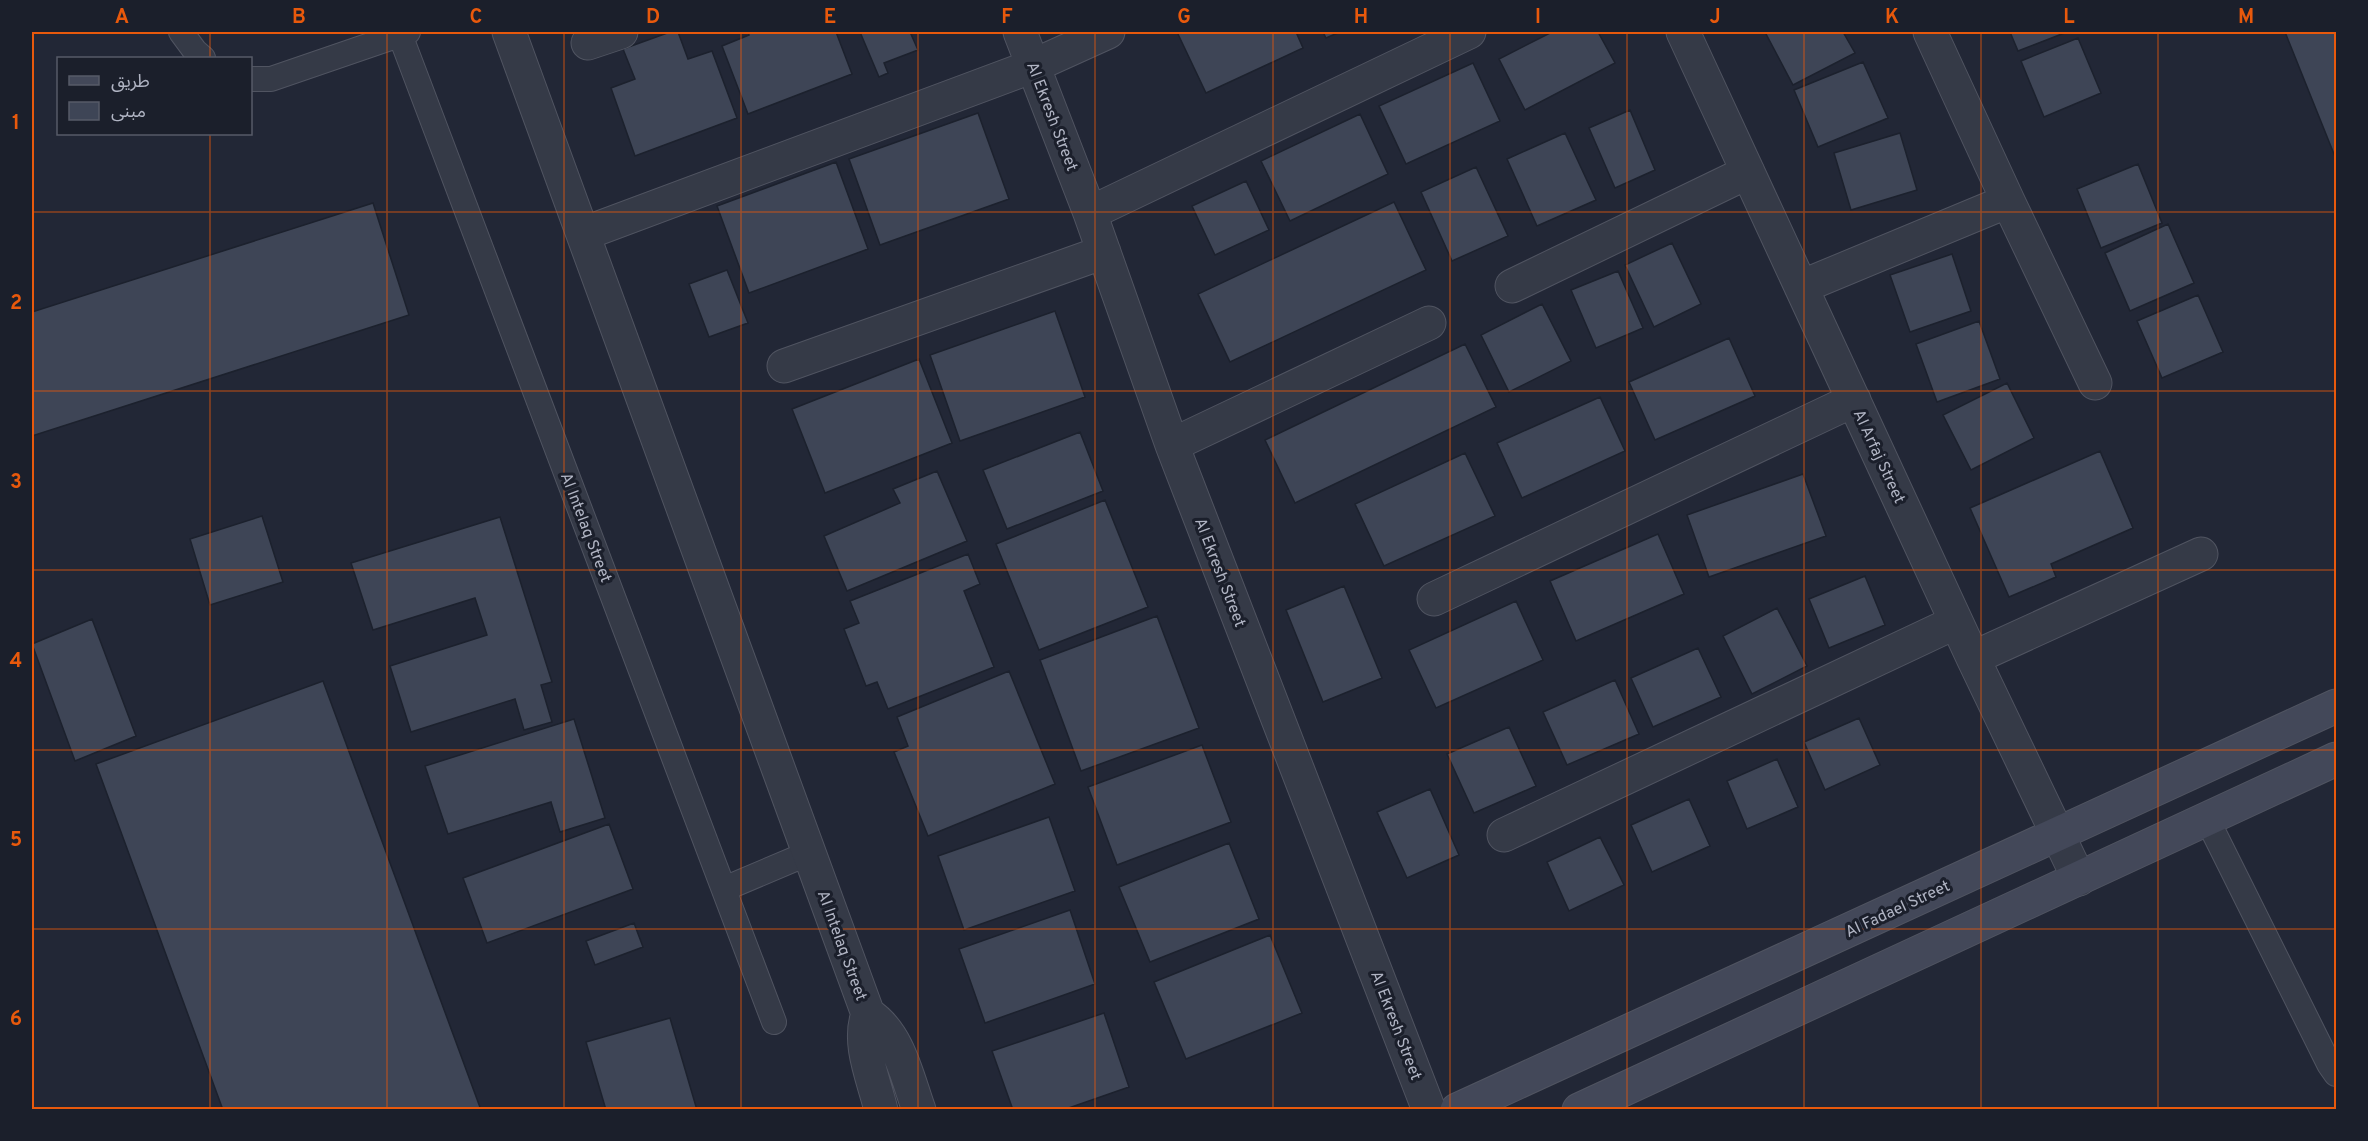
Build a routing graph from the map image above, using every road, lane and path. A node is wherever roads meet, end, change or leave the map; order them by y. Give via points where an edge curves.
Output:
1 (181, 32) edge
2 (509, 32) edge
3 (621, 32) edge
4 (1020, 32) edge
5 (1108, 32) edge
6 (1469, 32) edge
7 (1683, 32) edge
8 (1930, 32) edge
9 (402, 33) edge
10 (588, 43) dead end
11 (202, 57) edge
12 (1034, 66) junction
13 (252, 79) edge
14 (1748, 172) junction
15 (2008, 201) junction
16 (1090, 213) junction
17 (583, 234) junction
18 (1104, 252) junction
19 (1512, 286) dead end
20 (1801, 287) junction
21 (1430, 323) dead end
22 (784, 366) dead end
23 (2096, 383) dead end
24 (1854, 400) junction
25 (1172, 445) junction
26 (2201, 554) dead end
27 (1434, 599) dead end
28 (1956, 622) junction
29 (1973, 658) junction
30 (2337, 706) edge
31 (2337, 759) edge
32 (2207, 819) junction
33 (1504, 835) dead end
34 (2057, 836) junction
35 (809, 854) junction
36 (2079, 879) junction
37 (724, 889) junction
38 (868, 1014) junction
39 (774, 1022) dead end
40 (2337, 1074) edge
41 (881, 1110) edge
42 (919, 1110) edge
43 (1429, 1110) edge
44 (1457, 1110) edge
45 (1579, 1110) edge

1 - 11 lane
2 - 17 street, Al Intelaq Street
3 - 10 street
4 - 12 street, Al Ekresh Street
5 - 12 street
6 - 16 street
7 - 14 street, Al Arfaj Street
8 - 15 street
9 - 13 lane via 271,79
9 - 37 lane, Al Intelaq Street
12 - 16 street, Al Ekresh Street
12 - 17 street
14 - 19 street
14 - 20 street, Al Arfaj Street
15 - 20 street
15 - 23 street
16 - 18 street, Al Ekresh Street
17 - 35 street, Al Intelaq Street
18 - 22 street
18 - 25 street, Al Ekresh Street
20 - 24 street, Al Arfaj Street
21 - 25 street
24 - 27 street
24 - 28 street, Al Arfaj Street
25 - 43 street, Al Ekresh Street
26 - 29 street
28 - 29 street, Al Arfaj Street
28 - 33 street
29 - 34 street, Al Arfaj Street
30 - 34 street, Al Fadael Street
31 - 32 street
32 - 36 street
32 - 40 lane
34 - 36 street, Al Arfaj Street
34 - 44 street, Al Fadael Street
35 - 37 lane
35 - 38 street, Al Intelaq Street
36 - 45 street
37 - 39 lane, Al Intelaq Street
38 - 41 street, Al Intelaq Street via 864,1025 865,1048
38 - 42 street, Al Intelaq Street via 890,1036

